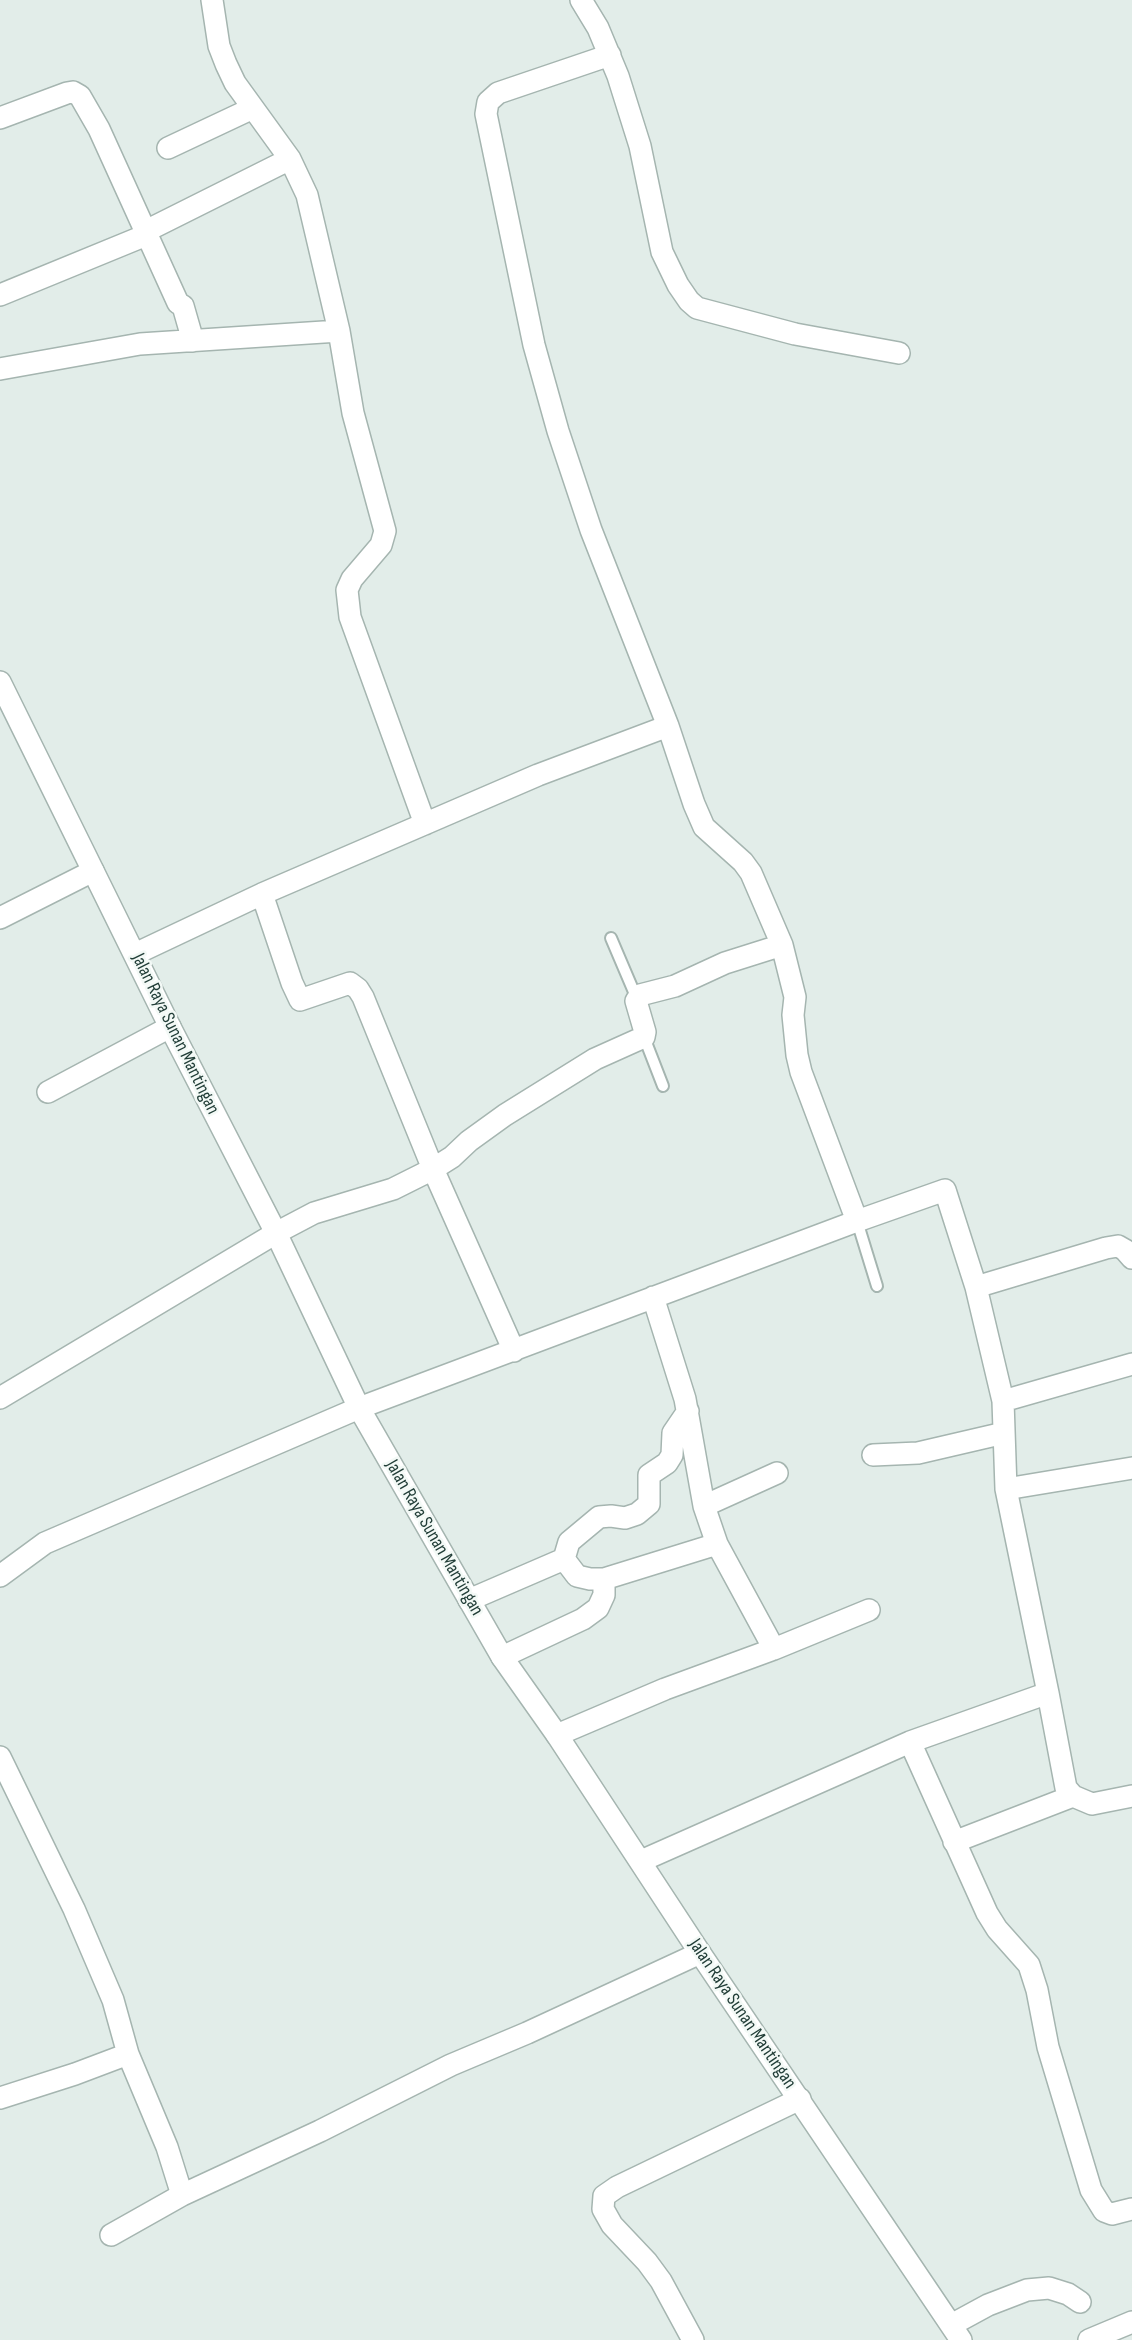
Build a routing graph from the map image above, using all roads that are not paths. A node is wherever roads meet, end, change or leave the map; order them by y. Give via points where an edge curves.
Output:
1 (212, 0) edge
2 (581, 0) edge
3 (610, 55) junction
4 (253, 108) junction
5 (0, 118) edge
6 (167, 148) dead end
7 (290, 159) junction
8 (146, 231) junction
9 (2, 290) edge
10 (339, 331) junction
11 (193, 341) junction
12 (898, 353) dead end
13 (0, 369) edge
14 (0, 682) edge
15 (668, 726) junction
16 (425, 824) junction
17 (93, 871) junction
18 (262, 894) junction
19 (0, 918) edge
20 (611, 938) dead end
21 (782, 945) junction
22 (135, 954) junction
23 (637, 999) junction
24 (170, 1027) junction
25 (644, 1037) junction
26 (663, 1086) dead end
27 (48, 1092) dead end
28 (432, 1169) junction
29 (857, 1221) junction
30 (276, 1233) junction
31 (1132, 1258) edge
32 (877, 1286) dead end
33 (976, 1287) junction
34 (653, 1297) junction
35 (514, 1351) junction
36 (1132, 1364) edge
37 (0, 1398) edge
38 (1003, 1401) junction
39 (359, 1408) junction
40 (688, 1411) junction
41 (1004, 1433) junction
42 (873, 1455) dead end
43 (1132, 1468) edge
44 (777, 1473) dead end
45 (1006, 1489) junction
46 (704, 1506) junction
47 (717, 1544) junction
48 (564, 1559) junction
49 (0, 1576) edge
50 (604, 1579) junction
51 (469, 1600) junction
52 (869, 1609) dead end
53 (774, 1649) junction
54 (502, 1657) junction
55 (1048, 1693) junction
56 (557, 1735) junction
57 (910, 1742) junction
58 (0, 1757) edge
59 (1073, 1796) junction
60 (1132, 1796) edge
61 (954, 1842) junction
62 (641, 1861) junction
63 (700, 1953) junction
64 (128, 2054) junction
65 (0, 2098) edge
66 (800, 2099) junction
67 (182, 2195) junction
68 (1132, 2209) edge
69 (111, 2235) dead end
70 (1080, 2301) dead end
71 (1132, 2322) edge
72 (957, 2332) edge
73 (693, 2340) edge
74 (1089, 2340) edge

1 - 4 street via 219,46 235,83
2 - 3 street
3 - 12 street via 640,146 662,252 689,301 697,308 795,334
3 - 15 street via 498,93 488,102 486,114 534,345 558,431 591,530
4 - 6 street
4 - 7 street
5 - 8 street via 67,93 80,96
7 - 8 street
7 - 10 street via 307,195
8 - 9 street via 139,238
8 - 11 street via 183,306
10 - 11 street
10 - 16 street via 353,413 385,531 381,545 347,590 350,617
11 - 13 street via 140,344
14 - 17 street, Jalan Raya Sunan Mantingan
15 - 16 street
15 - 21 street via 704,827 751,873
16 - 18 street
17 - 19 street
17 - 22 street, Jalan Raya Sunan Mantingan
18 - 22 street
18 - 28 street via 300,1000 350,983 363,997
20 - 23 lane
21 - 23 street
21 - 29 street via 795,997 801,1072
22 - 24 street, Jalan Raya Sunan Mantingan
23 - 25 street
24 - 27 street
24 - 30 street, Jalan Raya Sunan Mantingan
25 - 26 lane
25 - 28 street via 595,1059 505,1115
28 - 30 street via 393,1189 314,1213
28 - 35 street
29 - 32 lane
29 - 33 street via 945,1189
29 - 34 street
30 - 37 street
30 - 39 street, Jalan Raya Sunan Mantingan
31 - 33 street via 1118,1246 1105,1248
33 - 38 street
34 - 35 street
34 - 40 street
35 - 39 street
36 - 38 street
38 - 41 street
39 - 49 street via 45,1543
39 - 51 street, Jalan Raya Sunan Mantingan
40 - 46 street
40 - 48 street via 673,1433 672,1455 649,1475 649,1504 625,1518 599,1517 569,1542
41 - 42 street via 918,1453
41 - 45 street
43 - 45 street
44 - 46 street
45 - 55 street
46 - 47 street
47 - 50 street
47 - 53 street
48 - 50 street via 577,1576
48 - 51 street
50 - 54 street via 598,1608
51 - 54 street, Jalan Raya Sunan Mantingan
52 - 53 street
53 - 56 street
54 - 56 street, Jalan Raya Sunan Mantingan
55 - 57 street
55 - 59 street via 1066,1788
56 - 62 street, Jalan Raya Sunan Mantingan
57 - 61 street
57 - 62 street
58 - 64 street via 74,1909 113,2000
59 - 60 street via 1092,1804
59 - 61 street
61 - 68 street via 987,1913 1029,1965 1091,2190 1104,2211 1112,2214
62 - 63 street, Jalan Raya Sunan Mantingan
63 - 66 street, Jalan Raya Sunan Mantingan
63 - 67 street via 451,2065
64 - 65 street
64 - 67 street
66 - 72 street, Jalan Raya Sunan Mantingan
66 - 73 street via 604,2196 603,2209 611,2225 661,2281
67 - 69 street
70 - 72 street via 1049,2288 1027,2290 988,2305
71 - 74 street

